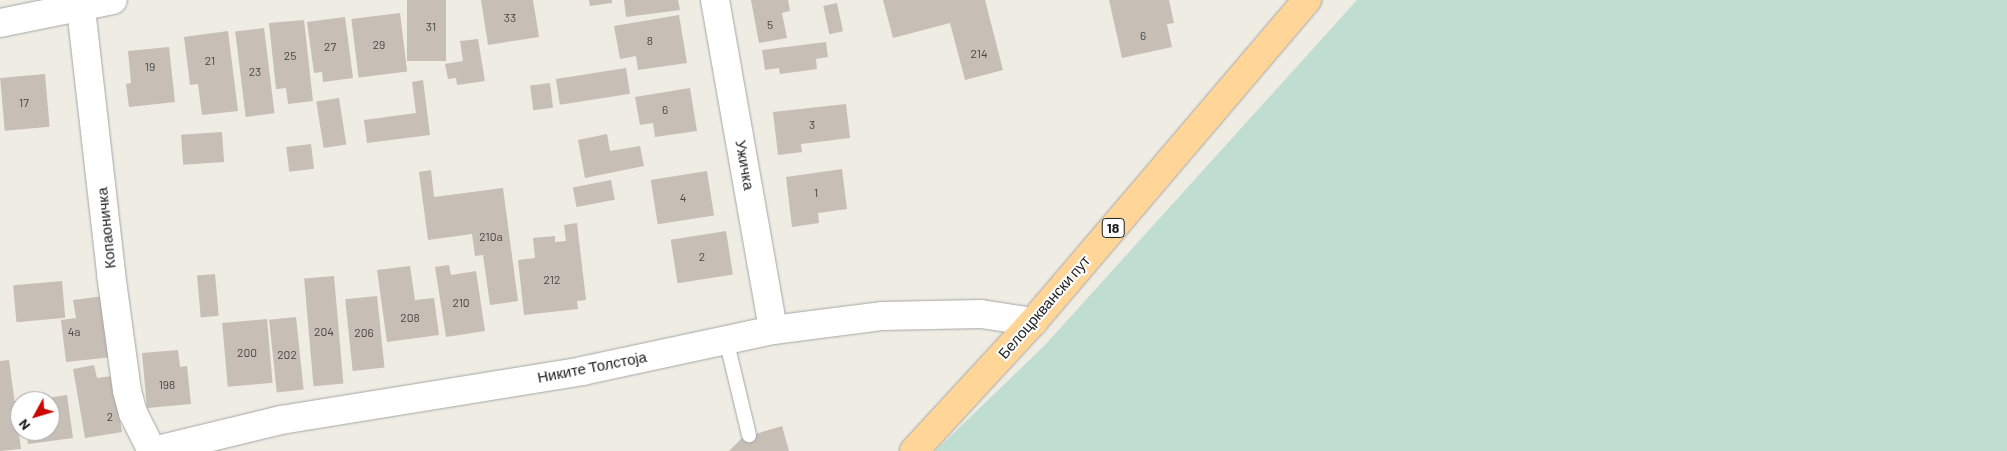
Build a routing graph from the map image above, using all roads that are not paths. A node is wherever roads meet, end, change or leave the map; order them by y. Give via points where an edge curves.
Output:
1 (113, 0) edge
2 (715, 0) edge
3 (1307, 0) edge
4 (80, 3) edge
5 (0, 23) edge
6 (1033, 322) junction
7 (773, 330) junction
8 (726, 339) junction
9 (749, 435) dead end
10 (153, 451) edge
11 (914, 451) edge

1 - 4 street
2 - 7 street, Ужичка
3 - 6 main road, Белоцрквански пут / 18
4 - 5 street
4 - 10 street, Копаоничка via 127,391 133,413
6 - 7 street, Никите Толстоја via 981,314 883,316
6 - 11 main road, Белоцрквански пут / 18
7 - 8 street, Никите Толстоја
8 - 9 lane
8 - 10 street, Никите Толстоја via 582,371 281,420

